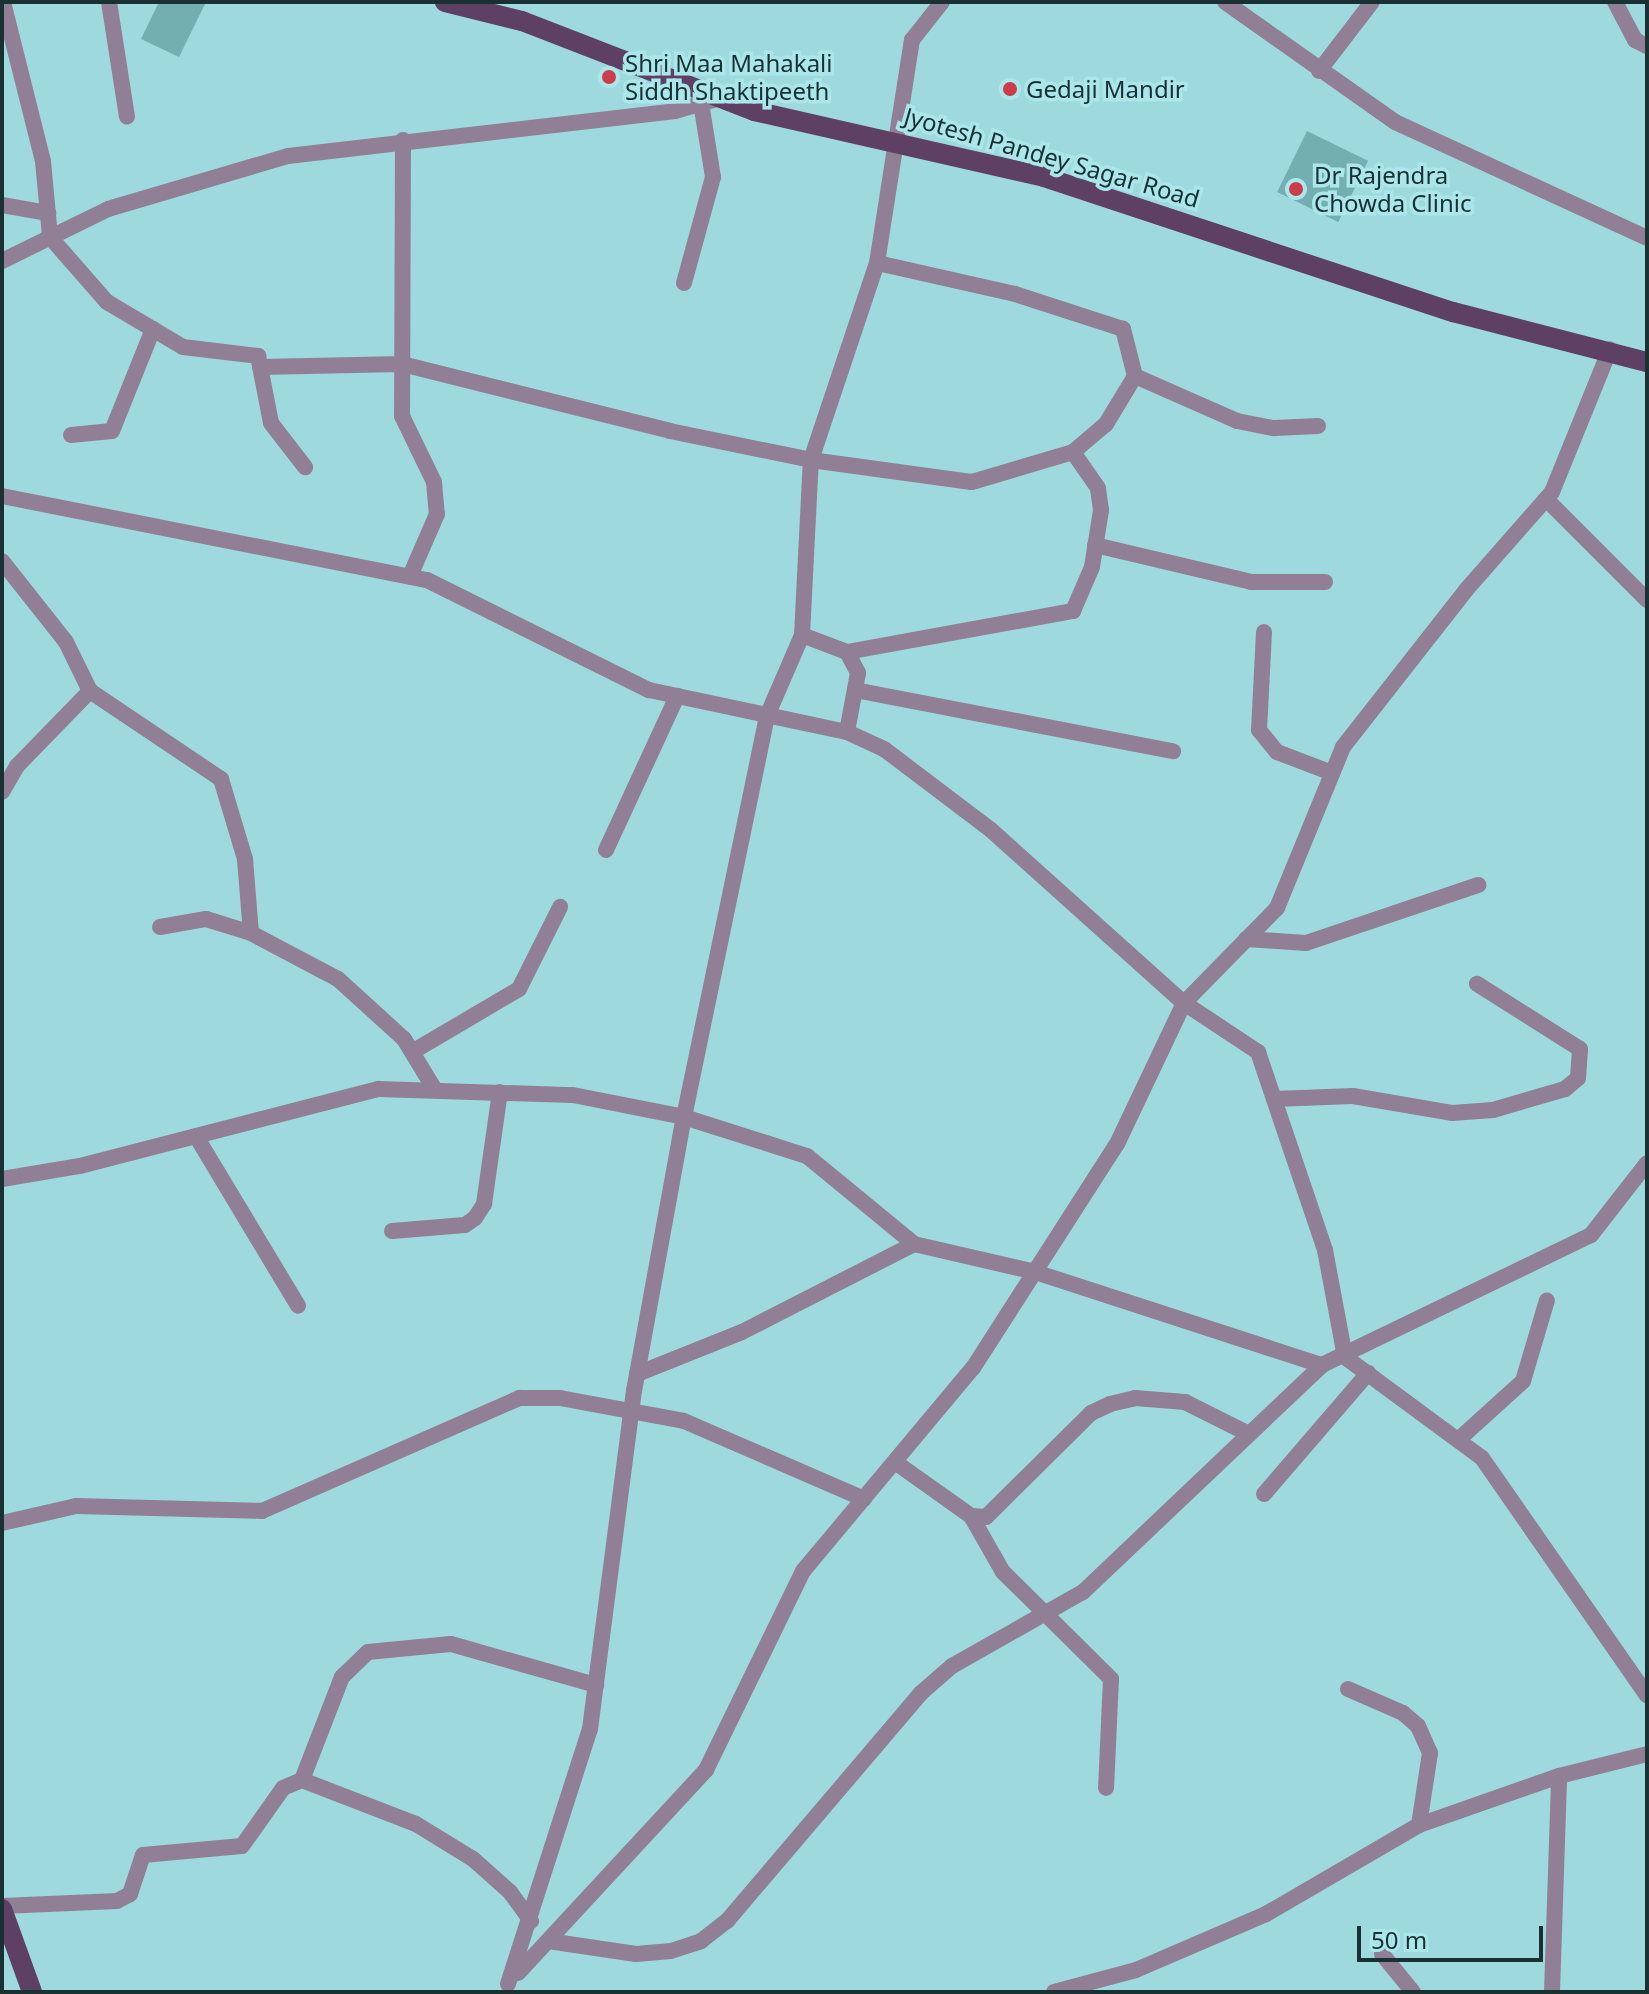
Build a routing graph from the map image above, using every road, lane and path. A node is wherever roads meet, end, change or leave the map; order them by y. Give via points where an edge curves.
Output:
1 (3, 2) edge
2 (109, 2) edge
3 (445, 2) edge
4 (942, 2) edge
5 (1225, 2) edge
6 (1372, 2) edge
7 (1615, 2) edge
8 (1647, 46) edge
9 (1319, 71) junction
10 (710, 100) junction
11 (127, 117) dead end
12 (894, 138) junction
13 (403, 140) junction
14 (2, 205) edge
15 (48, 213) junction
16 (50, 237) junction
17 (1647, 238) edge
18 (2, 261) edge
19 (877, 263) junction
20 (684, 283) dead end
21 (153, 329) junction
22 (1610, 349) junction
23 (1647, 362) edge
24 (402, 364) junction
25 (260, 367) junction
26 (1135, 376) junction
27 (1318, 426) dead end
28 (71, 435) dead end
29 (1073, 452) junction
30 (811, 460) junction
31 (305, 467) dead end
32 (2, 496) edge
33 (1546, 499) junction
34 (1095, 545) junction
35 (2, 561) edge
36 (410, 576) junction
37 (1325, 582) dead end
38 (1647, 600) edge
39 (1264, 632) dead end
40 (802, 635) junction
41 (847, 652) junction
42 (855, 690) junction
43 (90, 691) junction
44 (677, 696) junction
45 (767, 716) junction
46 (847, 732) junction
47 (1173, 751) dead end
48 (1332, 773) junction
49 (2, 792) edge
50 (606, 850) dead end
51 (1478, 885) dead end
52 (560, 907) dead end
53 (160, 927) dead end
54 (251, 933) junction
55 (1246, 939) junction
56 (1477, 984) dead end
57 (1184, 1003) junction
58 (412, 1052) junction
59 (435, 1090) junction
60 (500, 1092) junction
61 (1274, 1099) junction
62 (684, 1117) junction
63 (196, 1136) junction
64 (1647, 1163) edge
65 (2, 1179) edge
66 (392, 1231) dead end
67 (914, 1244) junction
68 (1035, 1272) junction
69 (1547, 1300) dead end
70 (298, 1306) dead end
71 (1345, 1357) junction
72 (1322, 1365) junction
73 (1368, 1373) junction
74 (637, 1374) junction
75 (631, 1409) junction
76 (1249, 1434) junction
77 (1458, 1440) junction
78 (895, 1462) junction
79 (1264, 1494) dead end
80 (864, 1499) junction
81 (971, 1516) junction
82 (2, 1523) edge
83 (1043, 1614) junction
84 (596, 1685) junction
85 (1348, 1689) dead end
86 (1647, 1695) edge
87 (1647, 1754) edge
88 (1559, 1776) junction
89 (302, 1780) junction
90 (1106, 1788) dead end
91 (1419, 1825) junction
92 (2, 1907) edge
93 (531, 1921) junction
94 (548, 1941) junction
95 (1382, 1954) dead end
96 (505, 1988) edge
97 (32, 1992) edge
98 (1054, 1992) edge
99 (1413, 1992) edge
100 (1552, 1992) edge

1 - 15 street via 43,161
2 - 11 street
3 - 10 main road, Jyotesh Pandey Sagar Road via 522,21
4 - 12 street via 912,40
5 - 9 street
6 - 9 street
7 - 8 street via 1635,40
9 - 17 street via 1395,122
10 - 12 main road, Jyotesh Pandey Sagar Road via 861,136
10 - 13 street
10 - 20 street via 713,177
12 - 19 street
12 - 22 main road, Jyotesh Pandey Sagar Road via 1225,233 1453,312
13 - 16 street via 288,156 108,209
13 - 24 street
14 - 15 street
15 - 16 street
16 - 18 street
16 - 21 street via 107,302
19 - 26 street via 1015,294 1123,329
19 - 30 street
21 - 25 street via 183,347 258,356
21 - 28 street via 112,431
22 - 23 main road, Jyotesh Pandey Sagar Road
22 - 33 street
24 - 25 street
24 - 30 street
24 - 36 street via 402,416 434,482 437,514
25 - 31 street via 271,423
26 - 27 street via 1237,421 1274,428
26 - 29 street via 1106,424
29 - 30 street via 972,482
29 - 34 street via 1098,488
30 - 40 street
32 - 36 street
33 - 38 street
33 - 48 street via 1456,602 1343,747
34 - 37 street via 1251,582
34 - 41 street via 1073,611
35 - 43 street via 66,642
36 - 44 street via 649,690
39 - 48 street via 1259,730 1277,752
40 - 41 street
40 - 45 street
41 - 42 street via 858,673
42 - 46 street
42 - 47 street
43 - 49 street via 17,766
43 - 54 street via 221,779 245,859
44 - 45 street
44 - 50 street
45 - 46 street
45 - 62 street
46 - 57 street via 884,749 991,830
48 - 55 street via 1277,908
51 - 55 street via 1319,940
52 - 58 street via 519,989
53 - 54 street via 206,919
54 - 58 street via 338,979
55 - 57 street
56 - 61 street via 1580,1049 1578,1078 1565,1089 1493,1110 1452,1113 1353,1096
57 - 61 street via 1258,1052
57 - 68 street via 1117,1144
58 - 59 street
59 - 60 street
59 - 63 street via 378,1089
60 - 62 street via 573,1095
60 - 66 street via 484,1204 475,1218 465,1225
61 - 71 street via 1325,1250
62 - 67 street via 807,1156
62 - 74 street
63 - 65 street
63 - 70 street
64 - 71 street via 1591,1235
67 - 68 street
67 - 74 street via 742,1332
68 - 72 street
68 - 78 street via 973,1368
69 - 77 street via 1523,1381
71 - 72 street
71 - 73 street
72 - 76 street
73 - 77 street
73 - 79 street
74 - 75 street
75 - 80 street via 684,1421
75 - 82 street via 520,1398 262,1511 76,1506
75 - 84 street
76 - 81 street via 1185,1402 1135,1398 1110,1404 1091,1413 986,1517
76 - 83 street via 1083,1592
77 - 86 street via 1482,1458
78 - 80 street
78 - 81 street
80 - 94 street via 803,1571 706,1770
81 - 83 street via 1003,1572
83 - 90 street via 1111,1679
83 - 94 street via 952,1666 921,1693 727,1921 701,1941 636,1954
84 - 89 street via 451,1644 368,1652 342,1677
84 - 93 street via 590,1729
85 - 91 street via 1403,1713 1418,1726 1430,1753
87 - 88 street
88 - 91 street
88 - 100 street
89 - 92 street via 283,1788 242,1846 143,1855 130,1894 117,1901
89 - 93 street via 416,1824 510,1892
91 - 98 street via 1266,1914 1136,1970
92 - 97 main road
93 - 96 street
94 - 96 street
95 - 99 street

